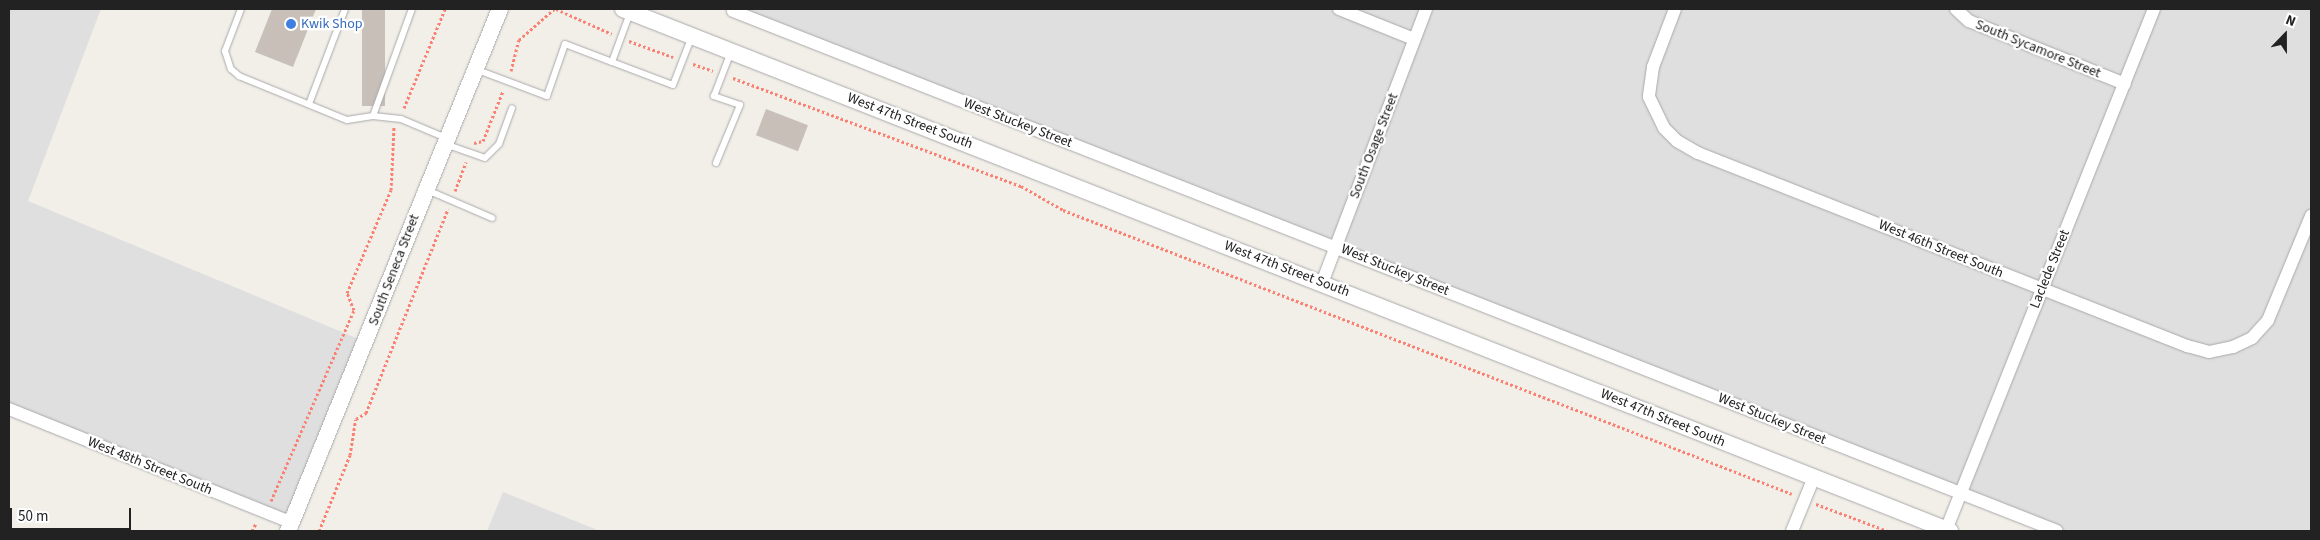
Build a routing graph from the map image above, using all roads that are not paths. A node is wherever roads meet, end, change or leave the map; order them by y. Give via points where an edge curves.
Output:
1 (241, 9) edge
2 (345, 9) edge
3 (412, 9) edge
4 (500, 9) edge
5 (1339, 9) edge
6 (1426, 9) edge
7 (1675, 9) edge
8 (1956, 9) edge
9 (2154, 9) edge
10 (730, 10) edge
11 (635, 11) edge
12 (692, 36) junction
13 (1414, 38) junction
14 (731, 51) junction
15 (612, 62) junction
16 (475, 69) junction
17 (2124, 84) junction
18 (309, 104) junction
19 (512, 108) dead end
20 (373, 116) junction
21 (445, 141) junction
22 (716, 163) dead end
23 (426, 189) junction
24 (2311, 216) edge
25 (492, 218) dead end
26 (1336, 247) junction
27 (1322, 283) junction
28 (2042, 289) junction
29 (9, 409) edge
30 (1814, 477) junction
31 (1960, 494) junction
32 (290, 527) edge
33 (1792, 531) edge
34 (1948, 531) edge
35 (2057, 531) edge

1 - 18 lane via 225,51 231,69 239,76
2 - 18 lane
3 - 20 lane
4 - 16 street, South Seneca Street
5 - 13 street
6 - 13 street, South Osage Street
7 - 28 street, West 46th Street South via 1649,82 1649,97 1654,112 1677,141 1694,152
8 - 17 street, South Sycamore Street via 1969,21
9 - 17 street, Laclede Street
10 - 26 street, West Stuckey Street
11 - 12 street, West 47th Street South
11 - 15 lane
12 - 14 street, West 47th Street South
12 - 15 lane via 673,85
13 - 26 street, South Osage Street
14 - 22 lane via 714,96 740,106
14 - 27 street, West 47th Street South
15 - 16 lane via 565,44 547,96
16 - 21 street, South Seneca Street
17 - 28 street, Laclede Street
18 - 20 lane via 347,120
19 - 21 lane via 499,144 485,158
20 - 21 lane via 398,119
21 - 23 street, South Seneca Street
23 - 25 lane
23 - 32 street, South Seneca Street
24 - 28 street, West 46th Street South via 2268,320 2244,343 2209,352
26 - 27 street, South Osage Street
26 - 31 street, West Stuckey Street
27 - 30 street, West 47th Street South
28 - 31 street, Laclede Street
29 - 32 street, West 48th Street South via 264,511
30 - 33 street
30 - 34 street, West 47th Street South
31 - 34 street, Laclede Street
31 - 35 street, West Stuckey Street

